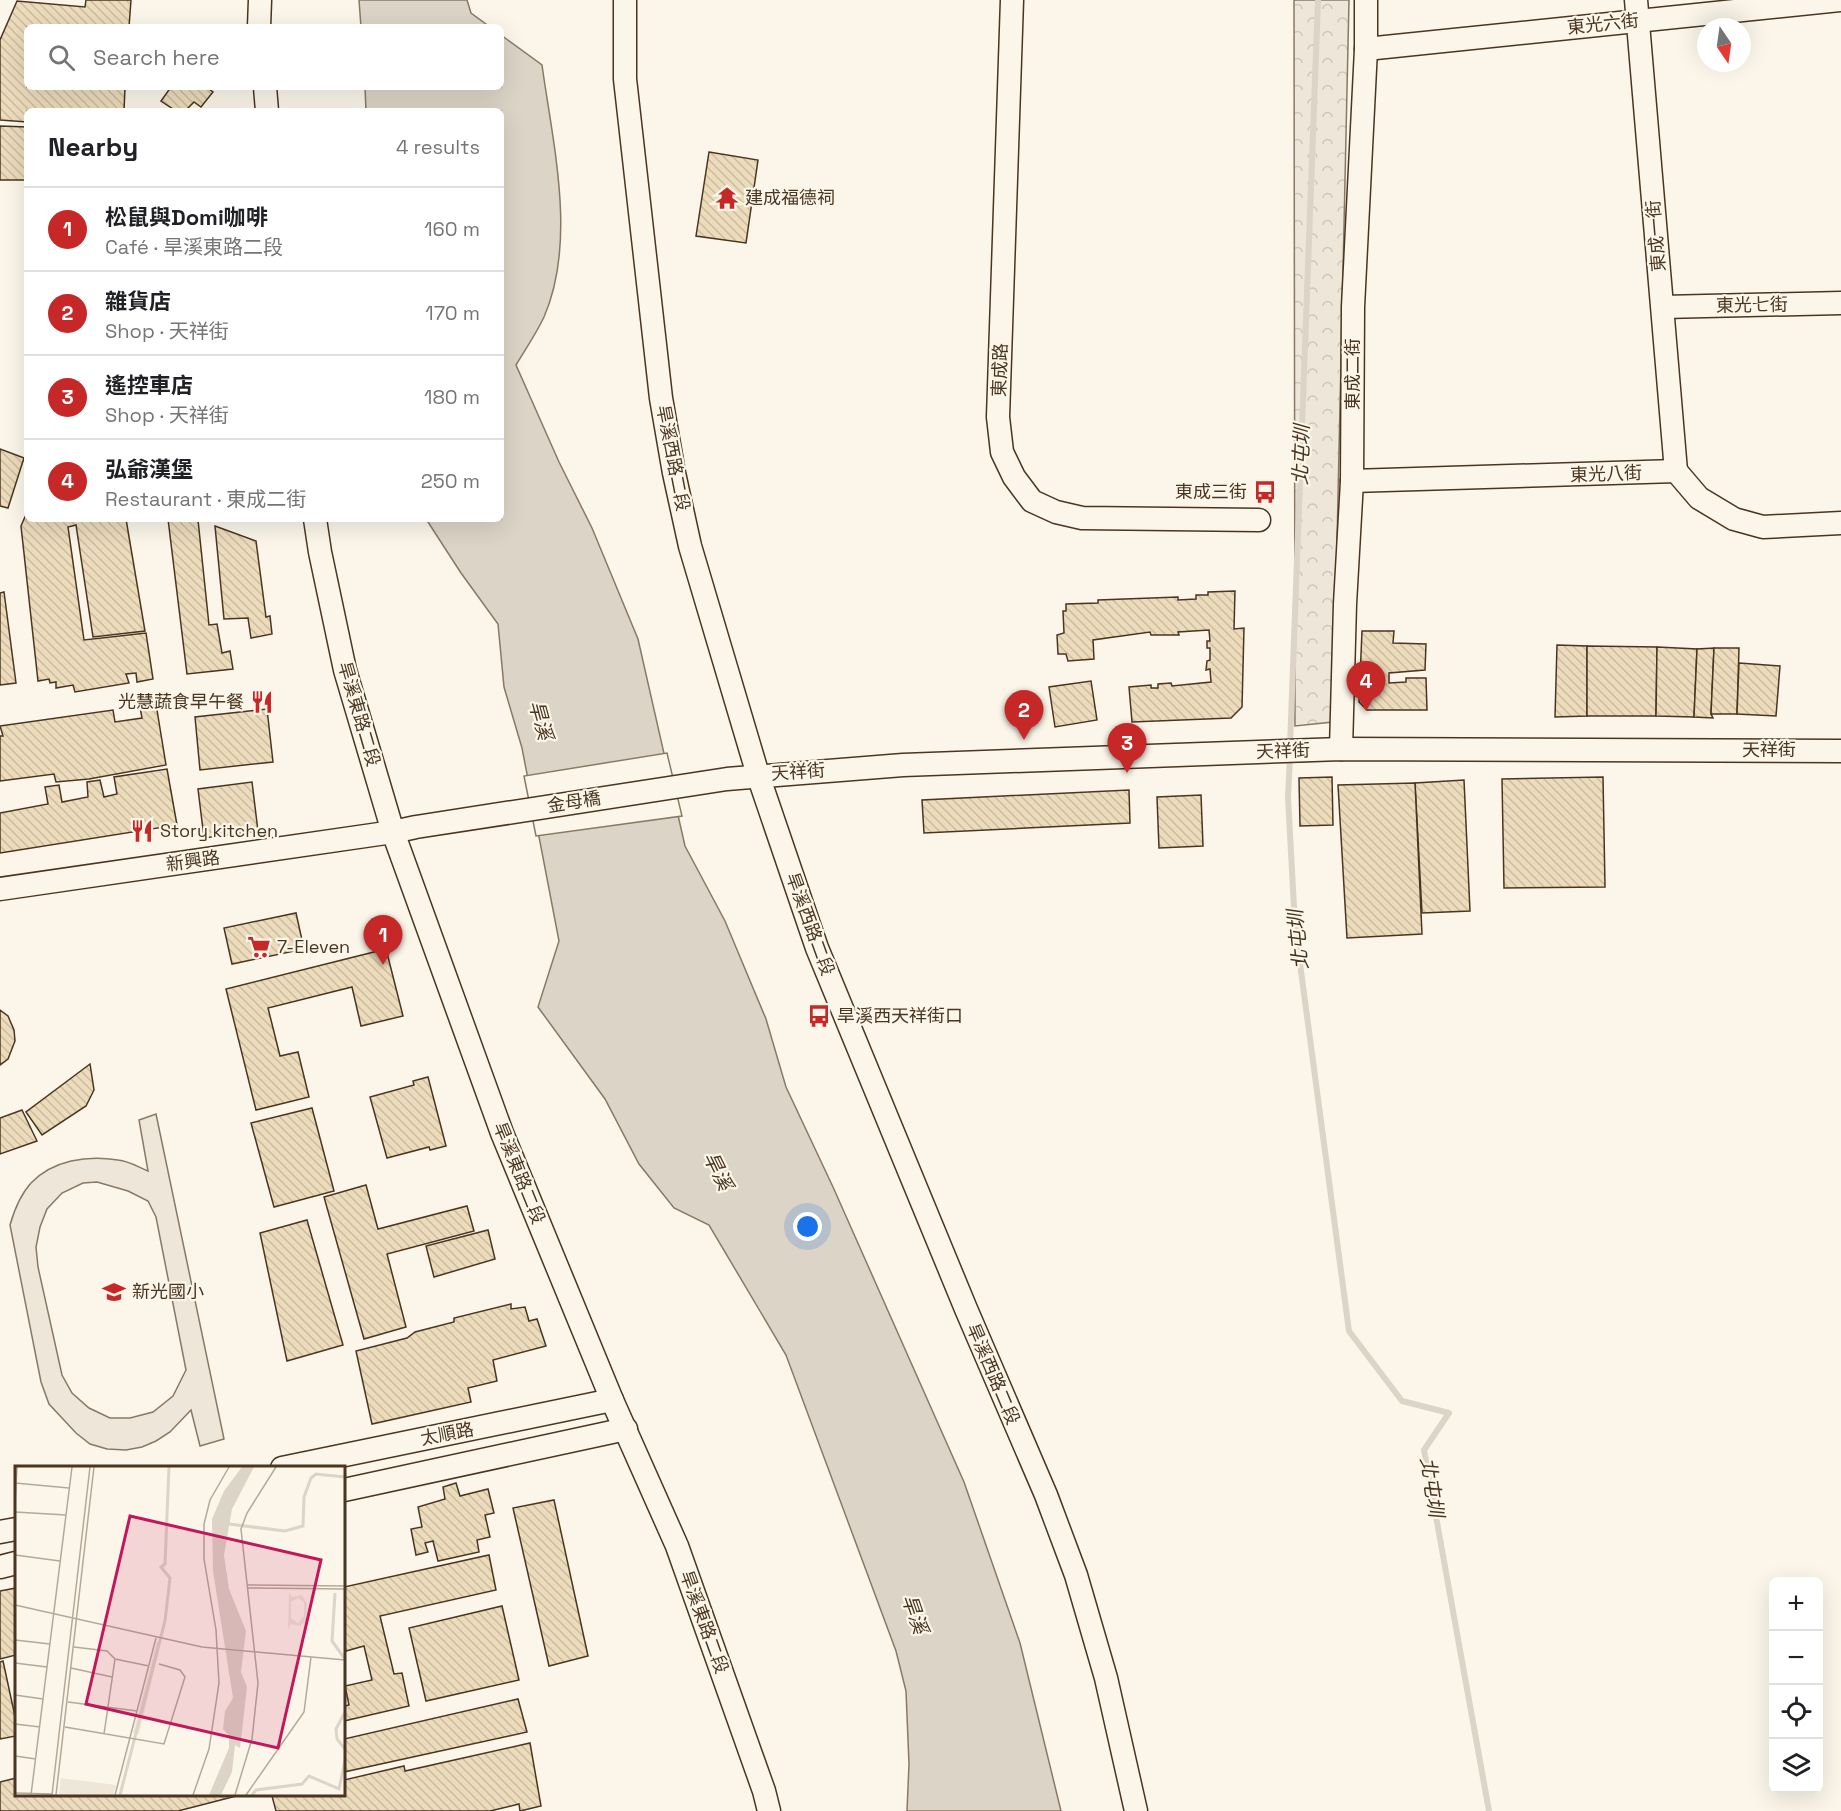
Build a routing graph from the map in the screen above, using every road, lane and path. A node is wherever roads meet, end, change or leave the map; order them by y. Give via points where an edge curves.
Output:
1 (260, 0) edge
2 (625, 0) edge
3 (1011, 0) edge
4 (1366, 0) edge
5 (1841, 0) edge
6 (1637, 10) edge
7 (259, 24) edge
8 (1366, 49) junction
9 (265, 90) edge
10 (267, 108) edge
11 (1841, 303) edge
12 (1663, 307) junction
13 (1676, 471) junction
14 (1352, 481) junction
15 (1258, 519) dead end
16 (315, 522) edge
17 (1841, 523) edge
18 (1341, 749) junction
19 (1841, 751) edge
20 (758, 775) junction
21 (727, 779) joint
22 (422, 826) joint
23 (393, 832) junction
24 (0, 889) edge
25 (612, 1400) junction
26 (626, 1428) junction
27 (287, 1466) edge
28 (345, 1490) edge
29 (15, 1529) edge
30 (0, 1532) edge
31 (15, 1563) edge
32 (0, 1567) edge
33 (769, 1811) edge
34 (1136, 1811) edge

1 - 7 street
2 - 20 street, 旱溪西路二段 via 625,80 667,430 690,546
3 - 15 street, 東成路 via 998,417 1002,452 1032,501 1056,512 1082,518
4 - 8 street, 東成二街
5 - 6 street, 東光六街
6 - 8 street, 東光六街
6 - 12 street, 東成一街
8 - 14 street, 東成二街 via 1353,307
9 - 10 street
11 - 12 street, 東光七街
12 - 13 street, 東成一街
13 - 14 street, 東光八街
13 - 17 street via 1699,498 1734,519 1763,527
14 - 18 street, 東成二街
16 - 23 street, 旱溪東路二段 via 345,670
18 - 19 street, 天祥街
18 - 20 street, 天祥街 via 903,765
20 - 21 street, 天祥街
20 - 34 street, 旱溪西路二段 via 817,948 1076,1575 1106,1678
21 - 22 street, 金母橋
22 - 23 street, 新興路
23 - 24 street, 新興路
23 - 25 street, 旱溪東路二段 via 502,1132
25 - 26 street, 旱溪東路二段
25 - 27 street, 太順路
26 - 28 street, 太順路
26 - 33 street, 旱溪東路二段 via 677,1546
29 - 30 street
31 - 32 street

